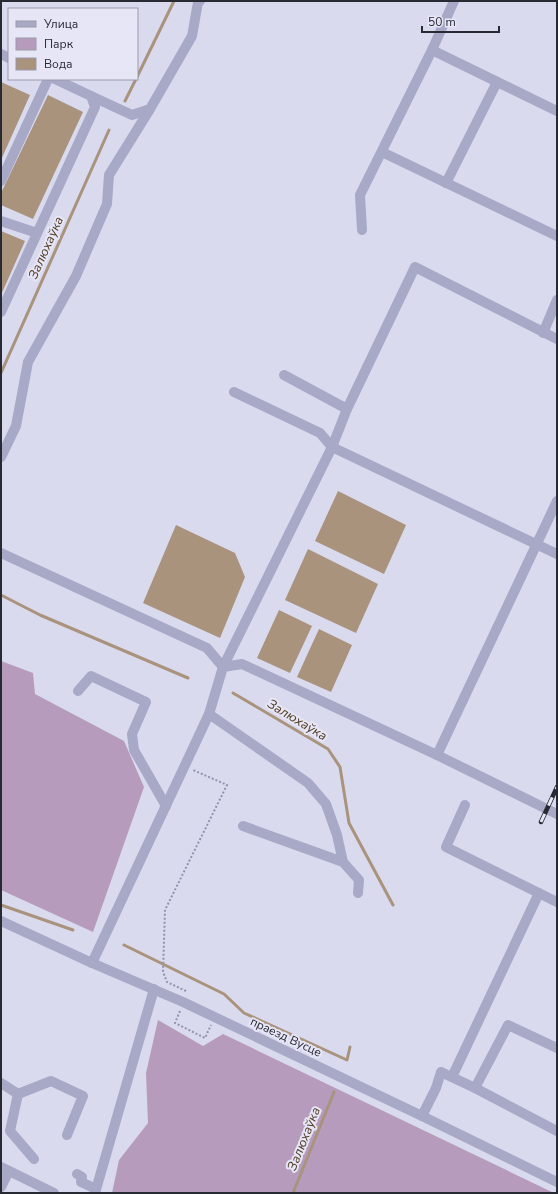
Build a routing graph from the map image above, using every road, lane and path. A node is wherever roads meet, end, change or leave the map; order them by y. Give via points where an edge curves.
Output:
1 (200, 1) edge
2 (454, 1) edge
3 (432, 50) junction
4 (48, 80) edge
5 (57, 80) edge
6 (497, 82) junction
7 (90, 96) junction
8 (150, 109) junction
9 (557, 110) edge
10 (382, 152) junction
11 (1, 181) edge
12 (446, 183) junction
13 (1, 220) edge
14 (362, 230) dead end
15 (37, 233) junction
16 (557, 236) edge
17 (557, 300) edge
18 (1, 312) edge
19 (543, 333) junction
20 (557, 339) edge
21 (284, 375) dead end
22 (234, 392) dead end
23 (347, 409) junction
24 (332, 447) junction
25 (1, 457) edge
26 (557, 501) edge
27 (536, 544) junction
28 (1, 553) edge
29 (557, 554) edge
30 (223, 667) junction
31 (78, 691) dead end
32 (209, 714) junction
33 (437, 755) junction
34 (185, 766) junction
35 (465, 805) dead end
36 (166, 806) junction
37 (557, 814) edge
38 (243, 826) dead end
39 (343, 862) junction
40 (358, 893) dead end
41 (539, 893) junction
42 (557, 902) edge
43 (1, 921) edge
44 (92, 963) junction
45 (154, 989) junction
46 (183, 1002) junction
47 (215, 1017) junction
48 (557, 1048) edge
49 (452, 1077) junction
50 (1, 1083) edge
51 (475, 1088) junction
52 (18, 1094) junction
53 (422, 1116) junction
54 (557, 1131) edge
55 (67, 1135) dead end
56 (34, 1159) dead end
57 (5, 1169) edge
58 (77, 1174) dead end
59 (557, 1182) edge
60 (1, 1187) edge
61 (36, 1189) edge
62 (96, 1191) edge
63 (54, 1193) edge

1 - 8 street via 192,36
2 - 3 street
3 - 6 street
3 - 10 street
4 - 11 street
5 - 7 street
6 - 9 street
6 - 12 street
7 - 8 street via 132,115
7 - 15 street via 95,107
8 - 25 street via 109,175 107,204 76,276 28,362 16,426
10 - 12 street
10 - 14 street via 360,195
12 - 16 street
13 - 15 street
15 - 18 street
17 - 19 street
19 - 20 street
19 - 23 street via 415,267
21 - 23 street
22 - 24 street via 320,433
23 - 24 street
24 - 27 street
24 - 30 street
26 - 27 street
27 - 29 street
27 - 33 street
28 - 30 street via 207,648
30 - 32 street
30 - 33 street via 242,664
31 - 36 street via 91,676 146,702 132,734 134,750
32 - 34 street
32 - 39 street via 308,783 326,804 338,835
33 - 37 street
34 - 36 street
34 - 46 path via 227,785 165,910 163,972 167,982 188,992
35 - 41 street via 446,847
36 - 44 street
38 - 39 street
39 - 40 street via 359,880
41 - 42 street
41 - 49 street
43 - 44 street, праезд Вусце
44 - 45 street, праезд Вусце
45 - 46 street, праезд Вусце
45 - 62 street
46 - 47 street, праезд Вусце
46 - 47 path via 175,1023 205,1038
47 - 53 street, праезд Вусце
48 - 51 street via 508,1025
49 - 51 street
49 - 53 street via 441,1072
50 - 52 street
51 - 54 street
52 - 55 street via 51,1081 83,1096
52 - 56 street via 10,1131
53 - 59 street, праезд Вусце
57 - 60 street
57 - 61 street
58 - 62 street via 82,1177 80,1182
61 - 63 street

